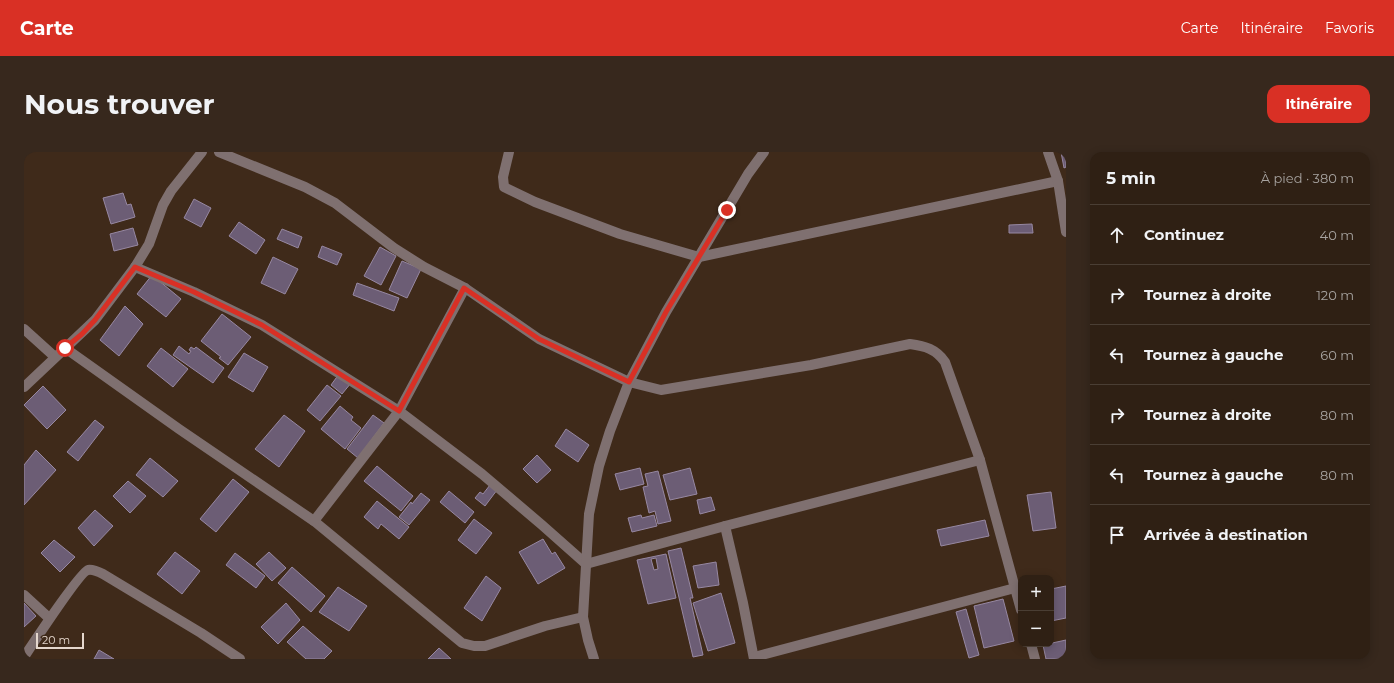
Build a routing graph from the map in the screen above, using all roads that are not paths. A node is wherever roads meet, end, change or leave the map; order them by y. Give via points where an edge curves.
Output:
1 (202, 152) edge
2 (218, 152) edge
3 (509, 152) edge
4 (764, 152) edge
5 (1048, 152) edge
6 (1058, 181) junction
7 (1066, 232) edge
8 (699, 257) junction
9 (135, 267) junction
10 (464, 288) junction
11 (24, 329) edge
12 (65, 348) junction
13 (55, 357) junction
14 (629, 382) junction
15 (24, 387) edge
16 (399, 411) junction
17 (980, 460) junction
18 (314, 521) junction
19 (725, 526) junction
20 (586, 564) junction
21 (1015, 588) junction
22 (24, 595) edge
23 (1018, 599) edge
24 (583, 617) junction
25 (49, 618) junction
26 (1032, 647) edge
27 (24, 657) edge
28 (754, 658) edge
29 (240, 659) edge
30 (594, 659) edge
31 (1035, 659) edge

1 - 9 street via 171,191
2 - 10 street via 305,187 329,200 394,248
3 - 8 street via 503,177 504,186 535,202 620,234
4 - 8 street via 748,174
5 - 6 street
6 - 7 street
6 - 8 street
8 - 14 street
9 - 12 street via 95,320
9 - 16 street via 262,325
10 - 14 street via 539,339
10 - 16 street
11 - 13 street
12 - 13 street
12 - 18 street
13 - 15 street
14 - 17 street via 661,390 811,365 910,344 922,345 932,349 946,362
14 - 20 street via 599,466 589,514
16 - 18 street
16 - 20 street via 482,474
17 - 19 street
17 - 21 street
18 - 24 street via 462,642 485,646 545,626
19 - 20 street
19 - 28 street
20 - 24 street
21 - 23 street
21 - 28 street
22 - 25 street
24 - 30 street
25 - 27 street
25 - 29 street via 83,574 88,570 95,570
26 - 31 street

